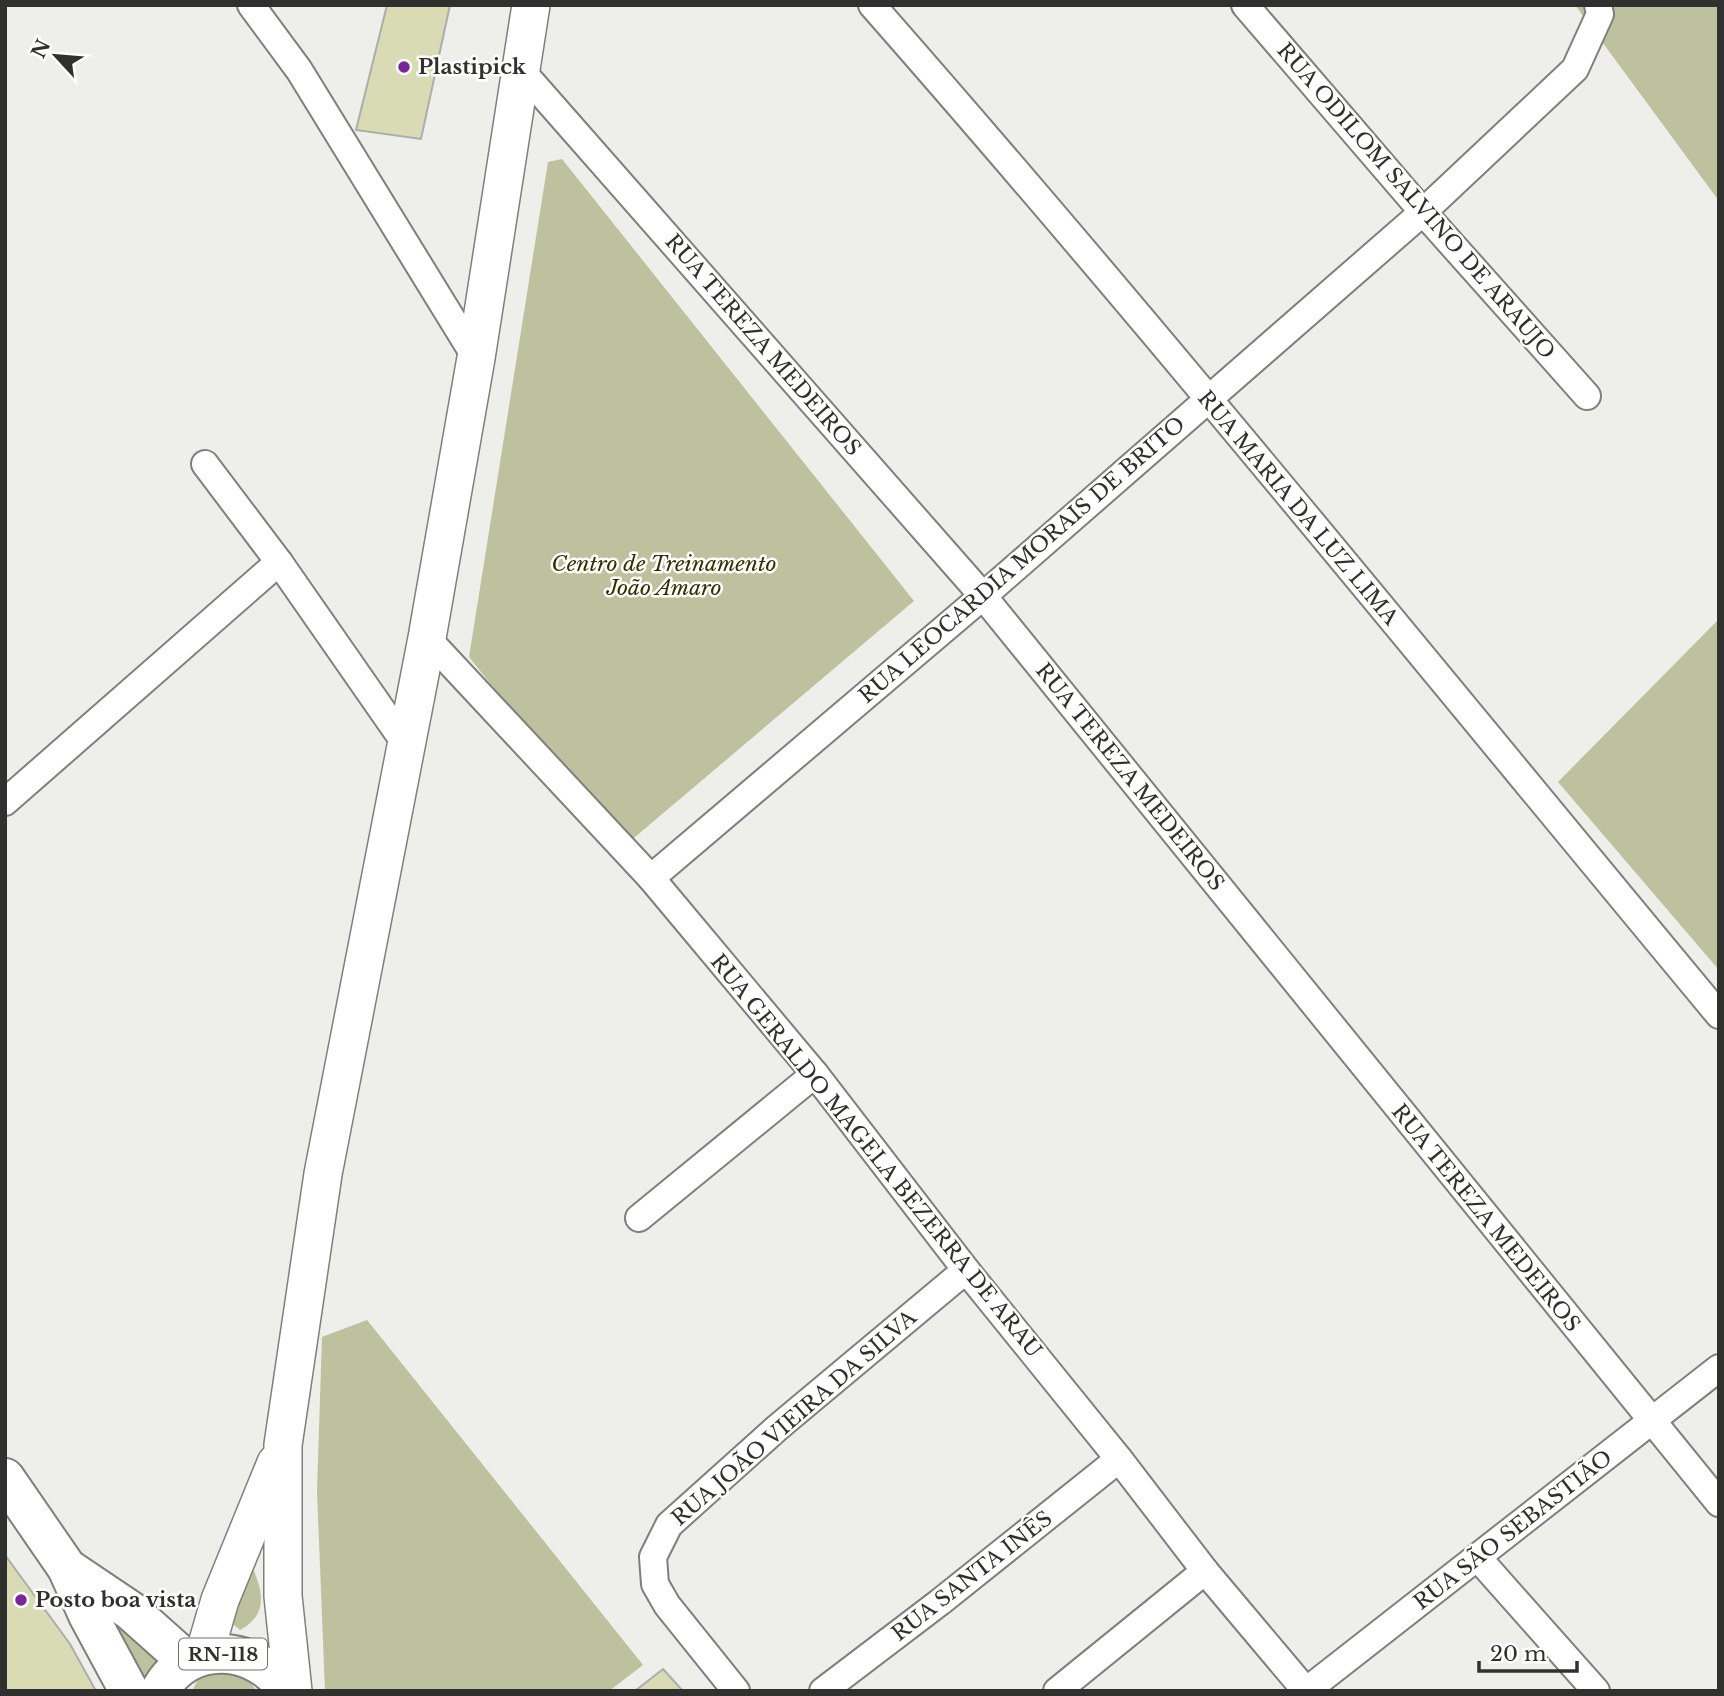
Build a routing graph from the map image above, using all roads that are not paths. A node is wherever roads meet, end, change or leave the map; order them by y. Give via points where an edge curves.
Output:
1 (251, 5) edge
2 (531, 5) edge
3 (872, 5) edge
4 (1245, 5) edge
5 (1598, 5) edge
6 (520, 69) junction
7 (1423, 212) junction
8 (476, 358) junction
9 (1587, 396) dead end
10 (1208, 399) junction
11 (205, 464) dead end
12 (279, 562) junction
13 (983, 596) junction
14 (427, 638) junction
15 (405, 743) junction
16 (5, 802) edge
17 (651, 877) junction
18 (1719, 1015) edge
19 (815, 1074) junction
20 (639, 1218) dead end
21 (966, 1270) junction
22 (1719, 1368) edge
23 (1651, 1422) junction
24 (284, 1446) junction
25 (1119, 1459) junction
26 (5, 1478) edge
27 (1719, 1503) edge
28 (1478, 1558) junction
29 (67, 1568) junction
30 (1205, 1571) junction
31 (195, 1658) junction
32 (129, 1691) edge
33 (160, 1691) edge
34 (287, 1691) edge
35 (293, 1691) edge
36 (736, 1691) edge
37 (823, 1691) edge
38 (1057, 1691) edge
39 (1306, 1691) edge
40 (1596, 1691) edge

1 - 8 street via 299,70
2 - 6 main road
3 - 10 street, RUA MARIA DA LUZ LIMA
4 - 7 street, RUA ODILOM SALVINO DE ARAUJO
5 - 7 street, RUA LEOCARDIA MORAIS DE BRITO via 1600,14 1575,69
6 - 8 main road
6 - 13 street, RUA TEREZA MEDEIROS
7 - 9 street, RUA ODILOM SALVINO DE ARAUJO
7 - 10 street, RUA LEOCARDIA MORAIS DE BRITO
8 - 14 main road
10 - 13 street, RUA LEOCARDIA MORAIS DE BRITO
10 - 18 street, RUA MARIA DA LUZ LIMA
11 - 12 street
12 - 15 street
12 - 16 street
13 - 17 street, RUA LEOCARDIA MORAIS DE BRITO
13 - 23 street, RUA TEREZA MEDEIROS
14 - 15 main road
14 - 17 street, RUA GERALDO MAGELA BEZERRA DE ARAU
15 - 24 main road via 323,1174
17 - 19 street, RUA GERALDO MAGELA BEZERRA DE ARAU
19 - 20 street
19 - 21 street, RUA GERALDO MAGELA BEZERRA DE ARAU
21 - 25 street, RUA GERALDO MAGELA BEZERRA DE ARAU
21 - 36 street, RUA JOÃO VIEIRA DA SILVA via 669,1525 653,1556 655,1584
22 - 23 street, RUA SÃO SEBASTIÃO
23 - 27 street, RUA TEREZA MEDEIROS
23 - 28 street, RUA SÃO SEBASTIÃO
24 - 31 main road
24 - 35 main road via 283,1596
25 - 30 street, RUA GERALDO MAGELA BEZERRA DE ARAU
25 - 37 street, RUA SANTA INÊS
26 - 29 main road, RN-118
28 - 39 street, RUA SÃO SEBASTIÃO
28 - 40 street
29 - 31 main road, RN-118
29 - 32 main road, RN-118
30 - 38 street
30 - 39 street, RUA GERALDO MAGELA BEZERRA DE ARAU
31 - 33 main road, RN-118 via 164,1682
31 - 34 main road, RN-118 via 235,1653 265,1665

